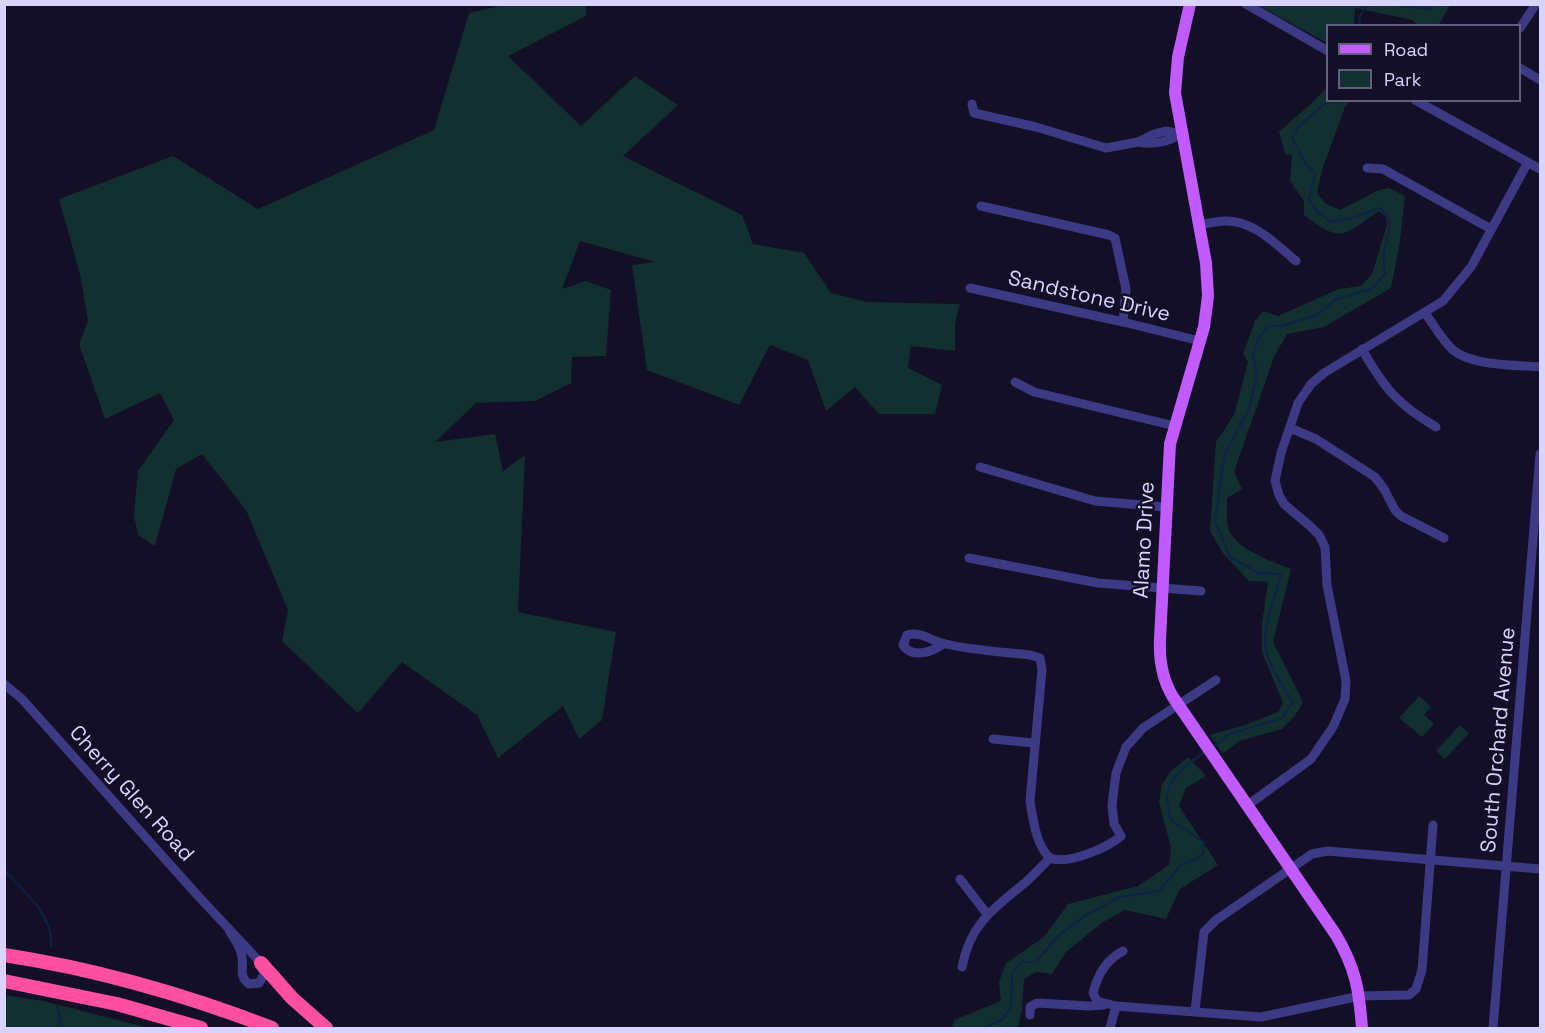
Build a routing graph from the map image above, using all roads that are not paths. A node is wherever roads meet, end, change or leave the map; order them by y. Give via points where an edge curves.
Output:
1 (1191, 4) edge
2 (1246, 4) edge
3 (1536, 4) edge
4 (1521, 26) edge
5 (1326, 50) edge
6 (1521, 69) edge
7 (1540, 80) edge
8 (1419, 102) edge
9 (972, 104) dead end
10 (1181, 134) junction
11 (1528, 162) junction
12 (1367, 168) dead end
13 (1540, 169) edge
14 (981, 206) dead end
15 (1199, 225) junction
16 (1491, 229) junction
17 (1296, 261) dead end
18 (970, 288) dead end
19 (1425, 313) junction
20 (1124, 322) junction
21 (1200, 341) junction
22 (1362, 350) junction
23 (1540, 367) edge
24 (1015, 382) dead end
25 (1175, 426) junction
26 (1436, 427) dead end
27 (1290, 428) junction
28 (1540, 454) edge
29 (980, 466) dead end
30 (1539, 494) edge
31 (1166, 507) junction
32 (1444, 538) dead end
33 (969, 558) dead end
34 (1162, 587) junction
35 (1201, 591) dead end
36 (943, 644) dead end
37 (1216, 680) dead end
38 (4, 684) edge
39 (1179, 706) junction
40 (993, 739) dead end
41 (1034, 743) junction
42 (1248, 805) junction
43 (1433, 825) dead end
44 (1050, 858) junction
45 (1430, 859) junction
46 (1506, 866) junction
47 (1291, 868) junction
48 (1540, 869) edge
49 (960, 879) dead end
50 (987, 914) junction
51 (229, 930) junction
52 (1123, 951) dead end
53 (4, 956) edge
54 (261, 963) junction
55 (962, 967) dead end
56 (4, 981) edge
57 (1360, 996) junction
58 (1111, 1005) junction
59 (1195, 1011) junction
60 (1030, 1015) dead end
61 (201, 1029) edge
62 (272, 1029) edge
63 (326, 1029) edge
64 (1110, 1029) edge
65 (1362, 1029) edge
66 (1493, 1029) edge

1 - 10 main road, Alamo Drive via 1175,86
2 - 5 street
3 - 4 street
6 - 7 street
8 - 11 street
9 - 10 street via 974,113 1036,127 1097,147 1138,142 1166,131
10 - 15 main road, Alamo Drive
11 - 13 street
11 - 16 street
12 - 16 street via 1383,170
14 - 20 street via 1115,238 1126,289
15 - 17 street via 1228,221 1242,224 1259,231
15 - 21 main road, Alamo Drive via 1208,283
16 - 19 street via 1461,281
18 - 20 street, Sandstone Drive
19 - 22 street
19 - 23 street via 1447,344 1467,359
20 - 21 street, Sandstone Drive
21 - 25 main road, Alamo Drive
22 - 26 street via 1395,398 1411,413
22 - 27 street via 1317,378 1298,403
24 - 25 street via 1034,392
25 - 31 main road, Alamo Drive
27 - 32 street via 1316,438 1375,477 1401,516
27 - 42 street via 1275,481 1284,504 1319,535 1325,547 1327,585 1346,681 1345,699 1333,727 1311,759
28 - 30 street, South Orchard Avenue
29 - 31 street via 1095,501
30 - 46 street, South Orchard Avenue
31 - 34 main road, Alamo Drive
33 - 34 street via 1098,583
34 - 35 street
34 - 39 main road, Alamo Drive via 1161,664 1164,680
36 - 41 street via 1040,658
37 - 39 street
38 - 51 street, Cherry Glen Road via 22,699
39 - 42 main road, Alamo Drive
39 - 44 street via 1143,728 1120,759 1112,815 1121,836 1111,844 1070,859
40 - 41 street
41 - 44 street via 1030,801 1037,833
42 - 47 main road, Alamo Drive
43 - 45 street
44 - 50 street
45 - 46 street
45 - 47 street via 1327,851 1312,854
45 - 57 street via 1422,970 1416,989 1409,995
46 - 48 street
46 - 66 street, South Orchard Avenue
47 - 57 main road, Alamo Drive via 1346,951
47 - 59 street via 1203,932
49 - 50 street
50 - 55 street via 971,937
51 - 54 street, Cherry Glen Road
51 - 54 street, Cherry Glen Road via 239,947 242,975 249,984 262,980
52 - 58 street via 1101,970 1093,993 1097,1001
53 - 62 highway via 159,989
54 - 63 highway
56 - 61 highway via 117,1004
57 - 59 street via 1261,1017
57 - 65 main road, Alamo Drive
58 - 59 street
58 - 60 street via 1036,1003 1029,1006
58 - 64 street

